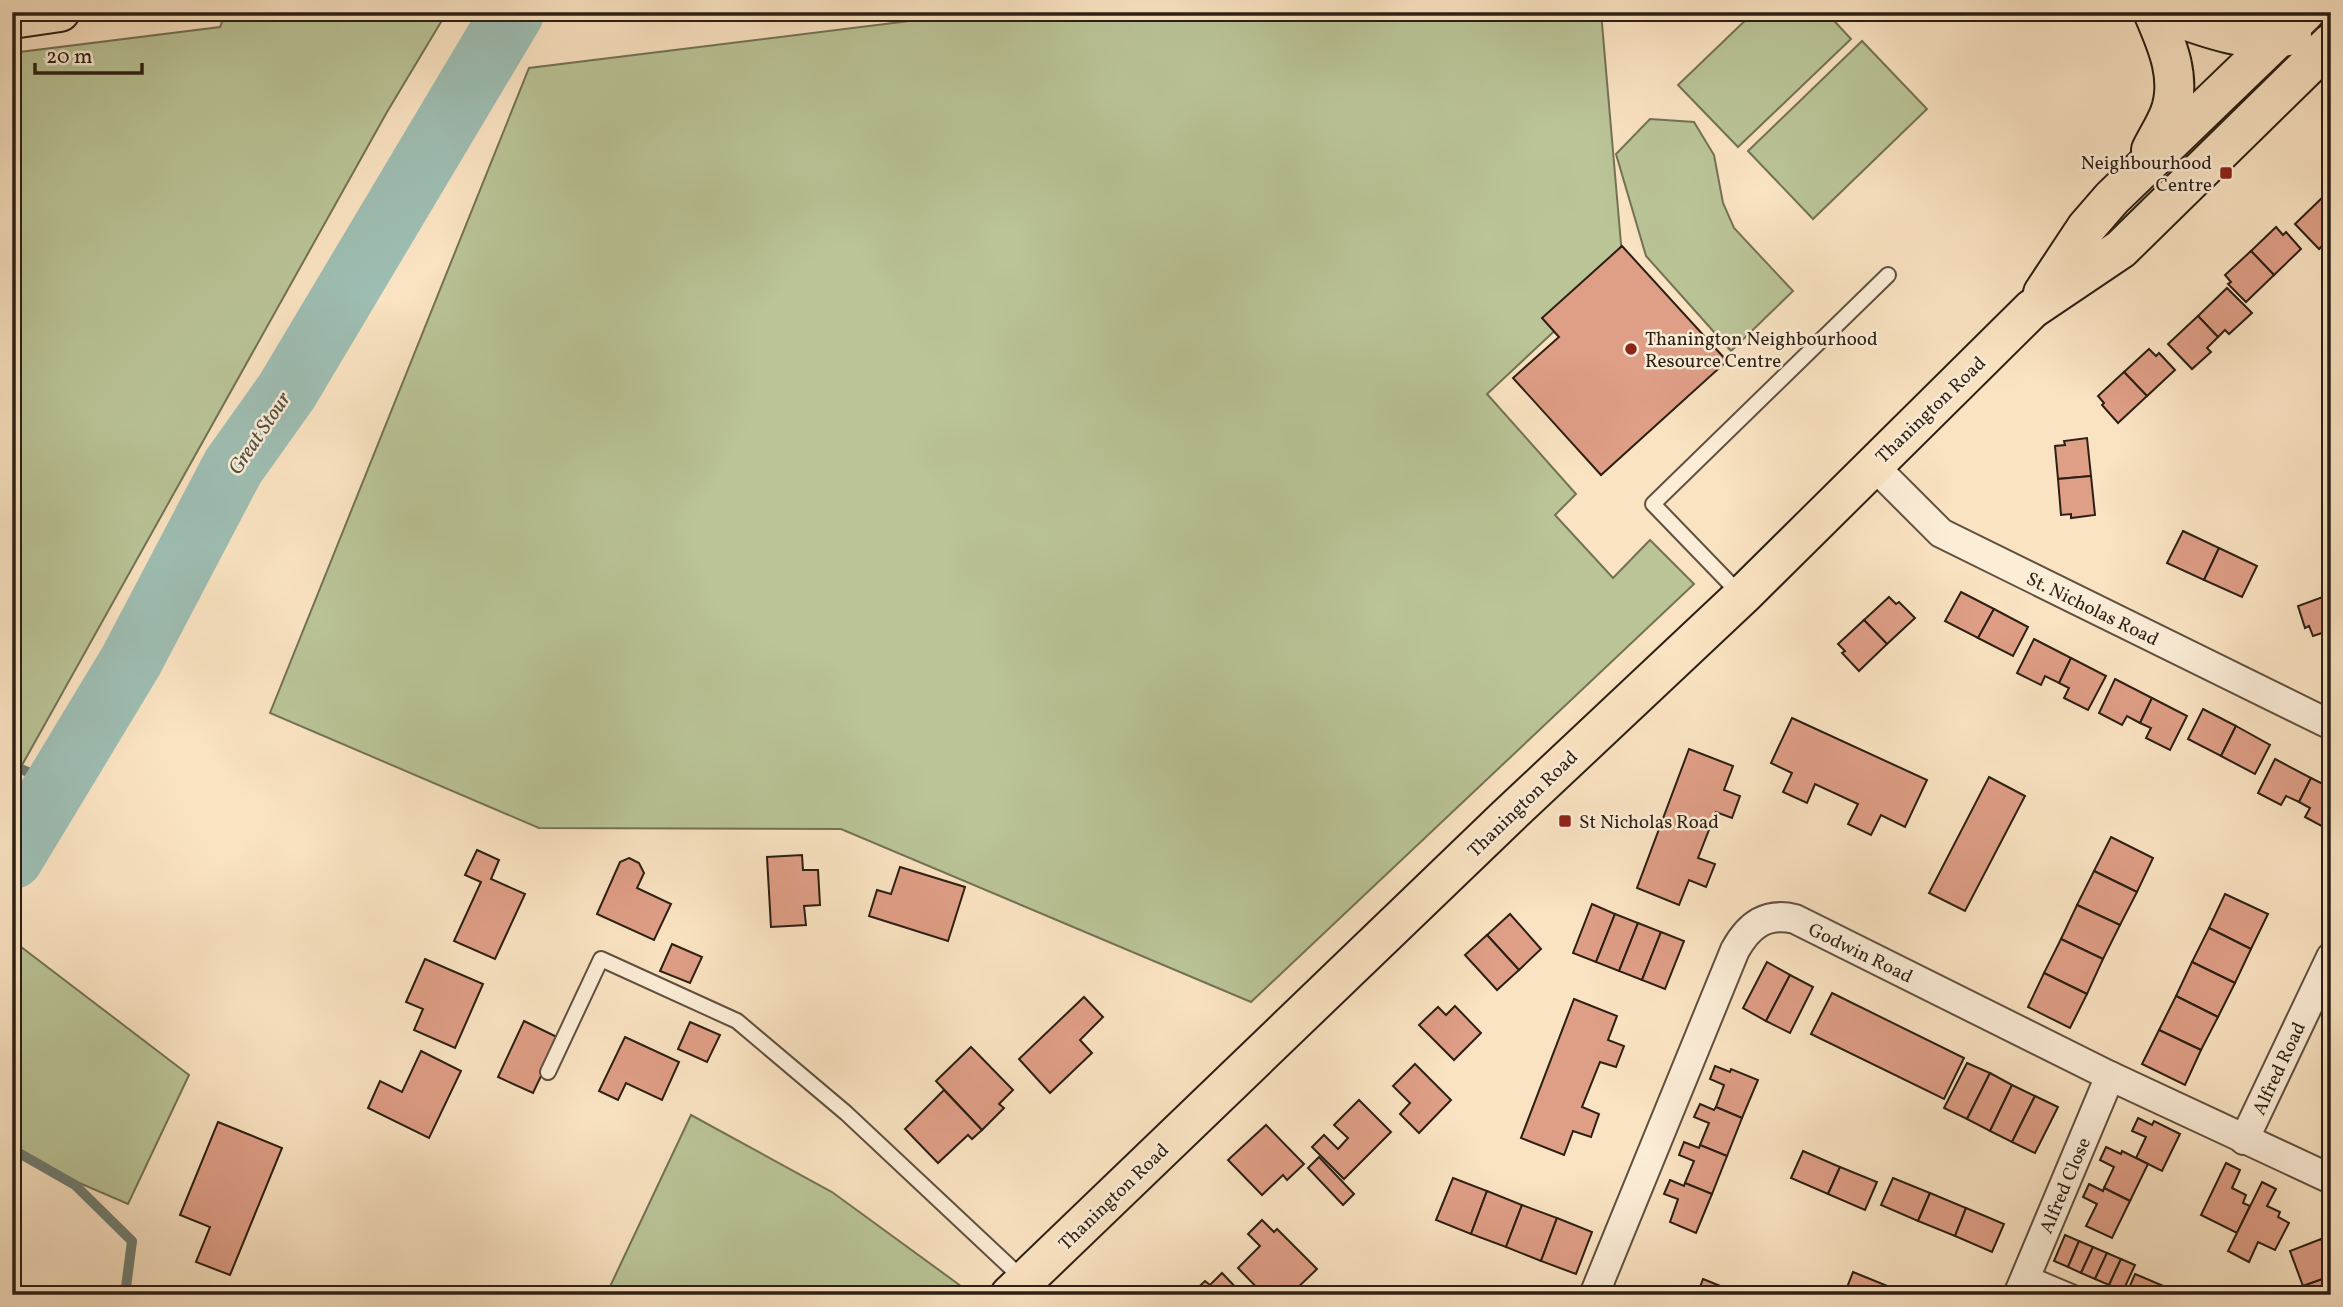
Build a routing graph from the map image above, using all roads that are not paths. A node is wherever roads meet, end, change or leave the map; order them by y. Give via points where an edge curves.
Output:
1 (60, 12) edge
2 (2153, 12) edge
3 (2162, 12) edge
4 (2305, 12) edge
5 (12, 19) edge
6 (2331, 20) edge
7 (2278, 39) junction
8 (2331, 43) edge
9 (2143, 167) junction
10 (1888, 275) dead end
11 (2032, 309) junction
12 (1873, 465) junction
13 (1742, 596) junction
14 (2331, 725) edge
15 (2331, 957) edge
16 (548, 1072) dead end
17 (2110, 1076) junction
18 (2244, 1140) junction
19 (2331, 1179) edge
20 (2023, 1284) edge
21 (1017, 1288) edge
22 (1594, 1295) edge
23 (2080, 1295) edge

1 - 5 highway
2 - 9 highway via 2168,47 2173,93 2169,115
3 - 7 highway via 2230,33
4 - 7 highway, Thanington Road
6 - 7 highway
7 - 9 highway, Thanington Road
8 - 11 highway, Thanington Road via 2121,249
9 - 11 highway, Thanington Road via 2086,228
10 - 13 lane via 1653,504
11 - 12 highway, Thanington Road
12 - 13 highway, Thanington Road
12 - 14 street, St. Nicholas Road via 1941,533
13 - 21 highway, Thanington Road
15 - 18 street, Alfred Road
16 - 21 lane via 601,959 737,1021 846,1114
17 - 18 street, Godwin Road
17 - 20 street, Alfred Close
17 - 22 street, Godwin Road via 1795,919 1760,920 1742,936 1735,950
18 - 19 street, Godwin Road
20 - 23 lane

